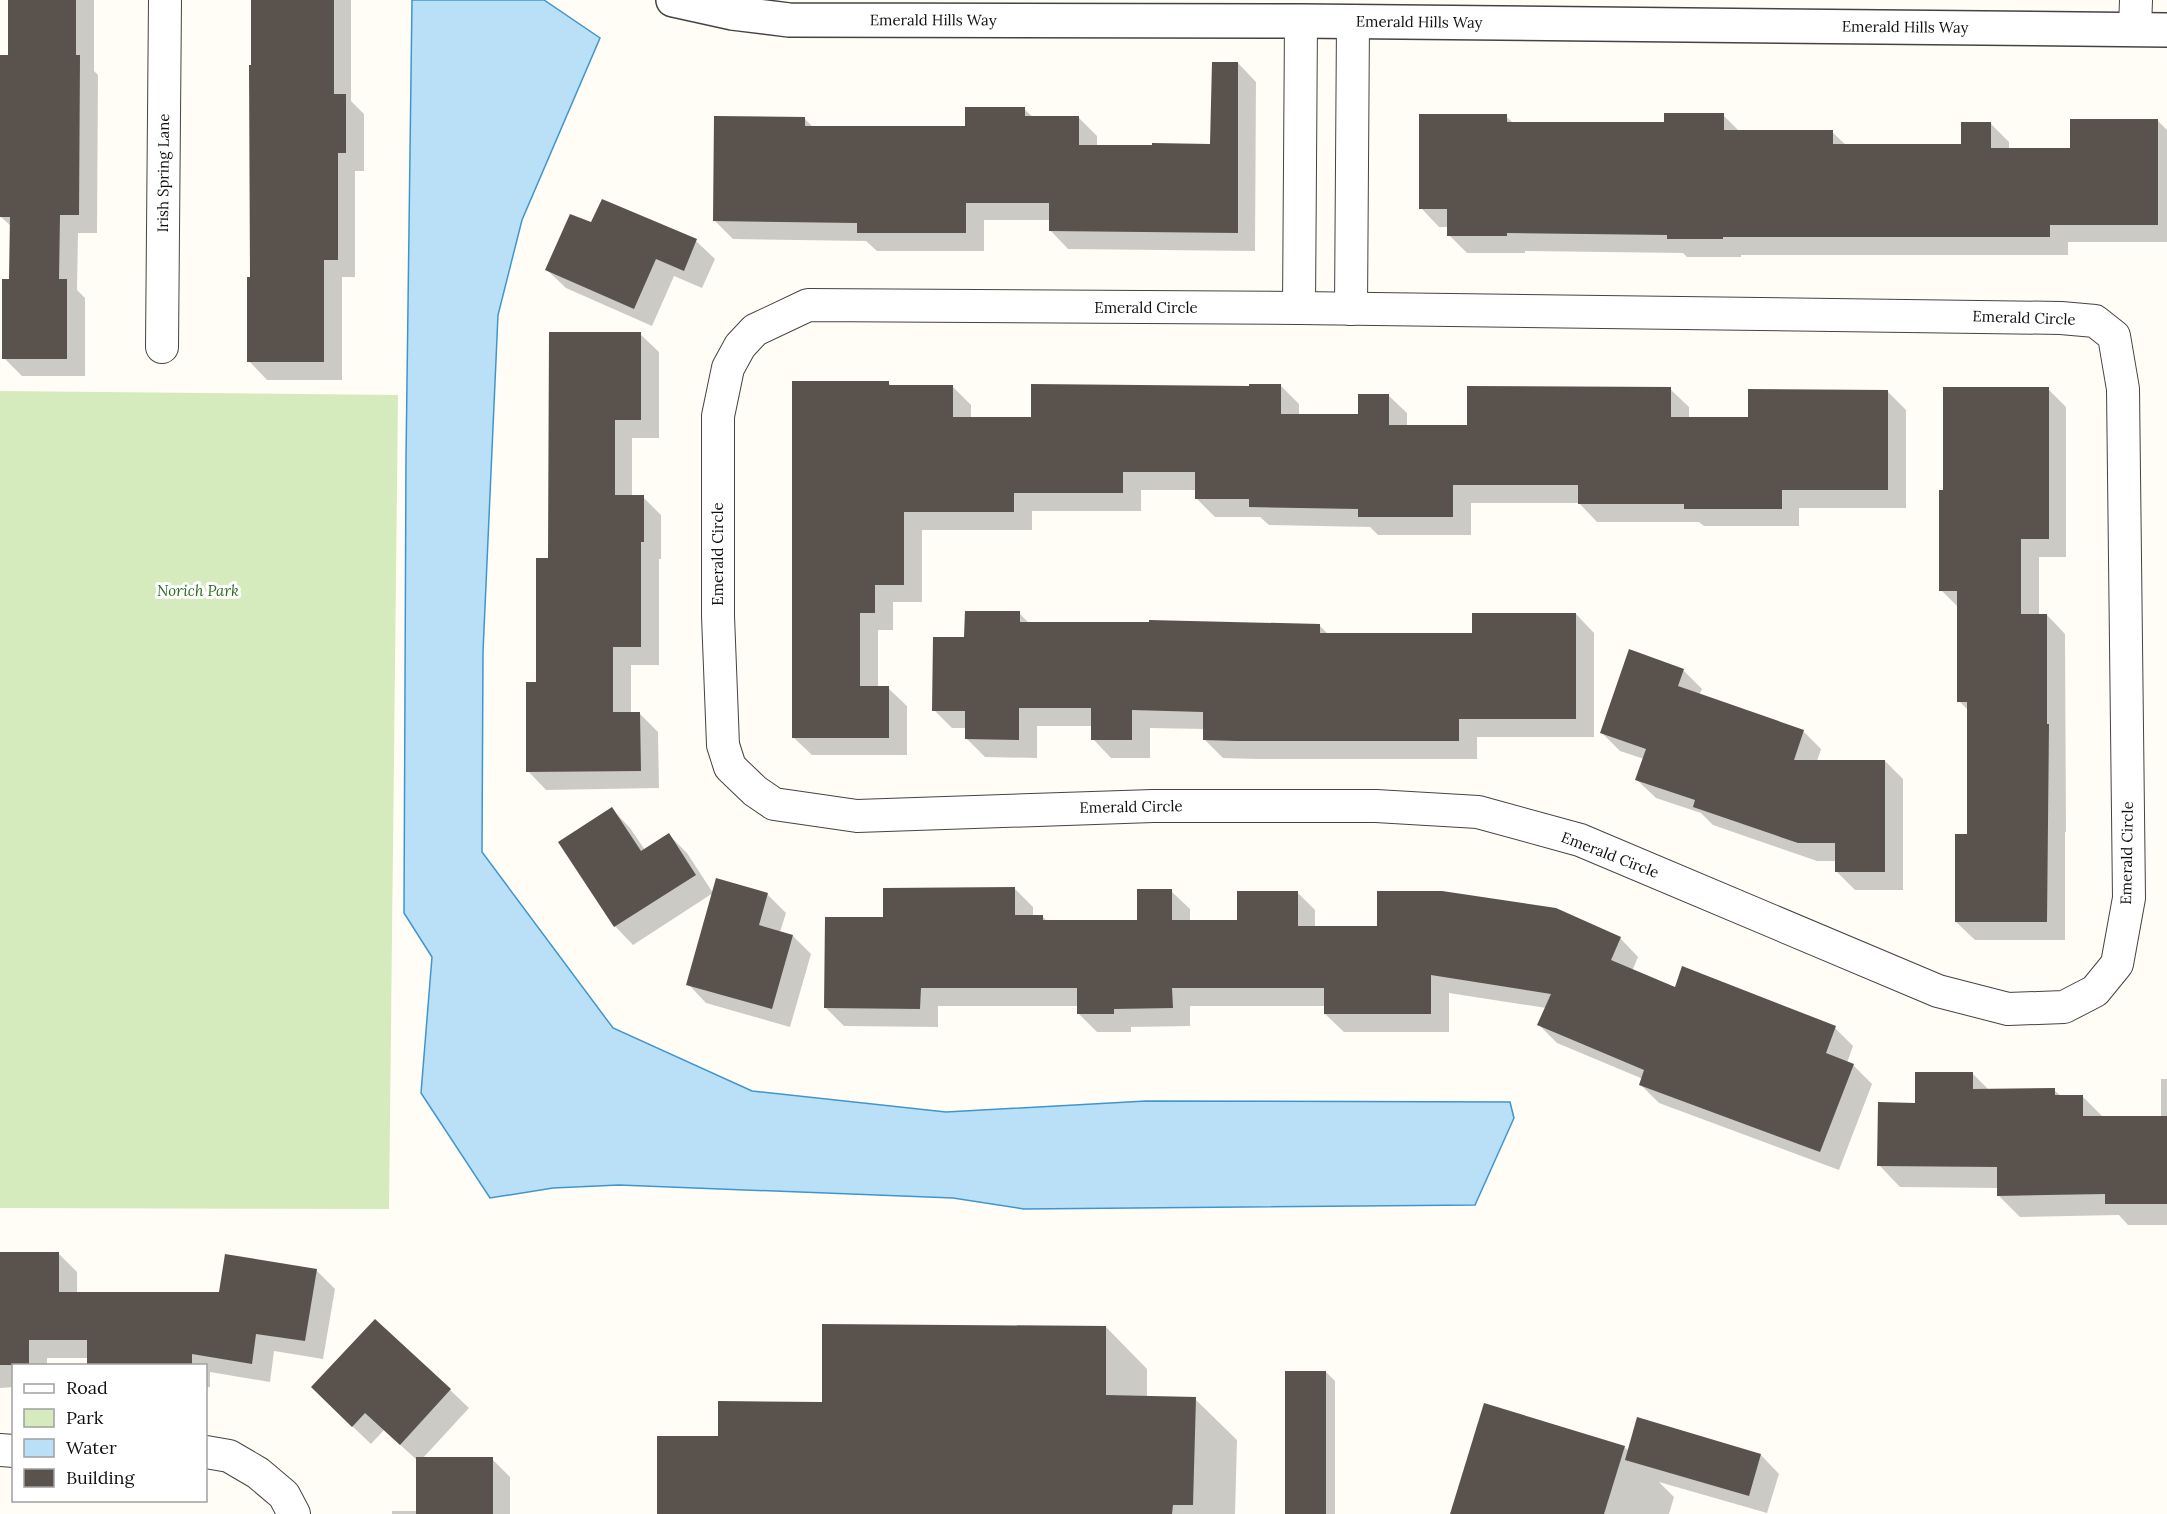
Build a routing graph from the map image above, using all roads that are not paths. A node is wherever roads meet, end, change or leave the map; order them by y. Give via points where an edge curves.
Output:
1 (165, 0) edge
2 (673, 0) edge
3 (2146, 20) edge
4 (1301, 21) junction
5 (1353, 21) junction
6 (1299, 309) junction
7 (1351, 309) junction
8 (162, 347) dead end
9 (207, 1452) edge
10 (294, 1514) edge

1 - 8 street, Irish Spring Lane
2 - 4 street, Emerald Hills Way via 789,20
3 - 5 street, Emerald Hills Way
4 - 5 street, Emerald Hills Way
4 - 6 street
5 - 7 street
6 - 7 street, Emerald Circle
6 - 7 street, Emerald Circle via 808,305 755,330 728,368 718,416 722,733 730,767 774,804 857,816 1153,806 1376,806 1478,812 1580,840 1938,991 2008,1009 2064,1007 2095,991 2117,964 2129,898 2123,389 2114,336 2095,321 2061,318
9 - 10 street via 229,1456 258,1473 284,1495

